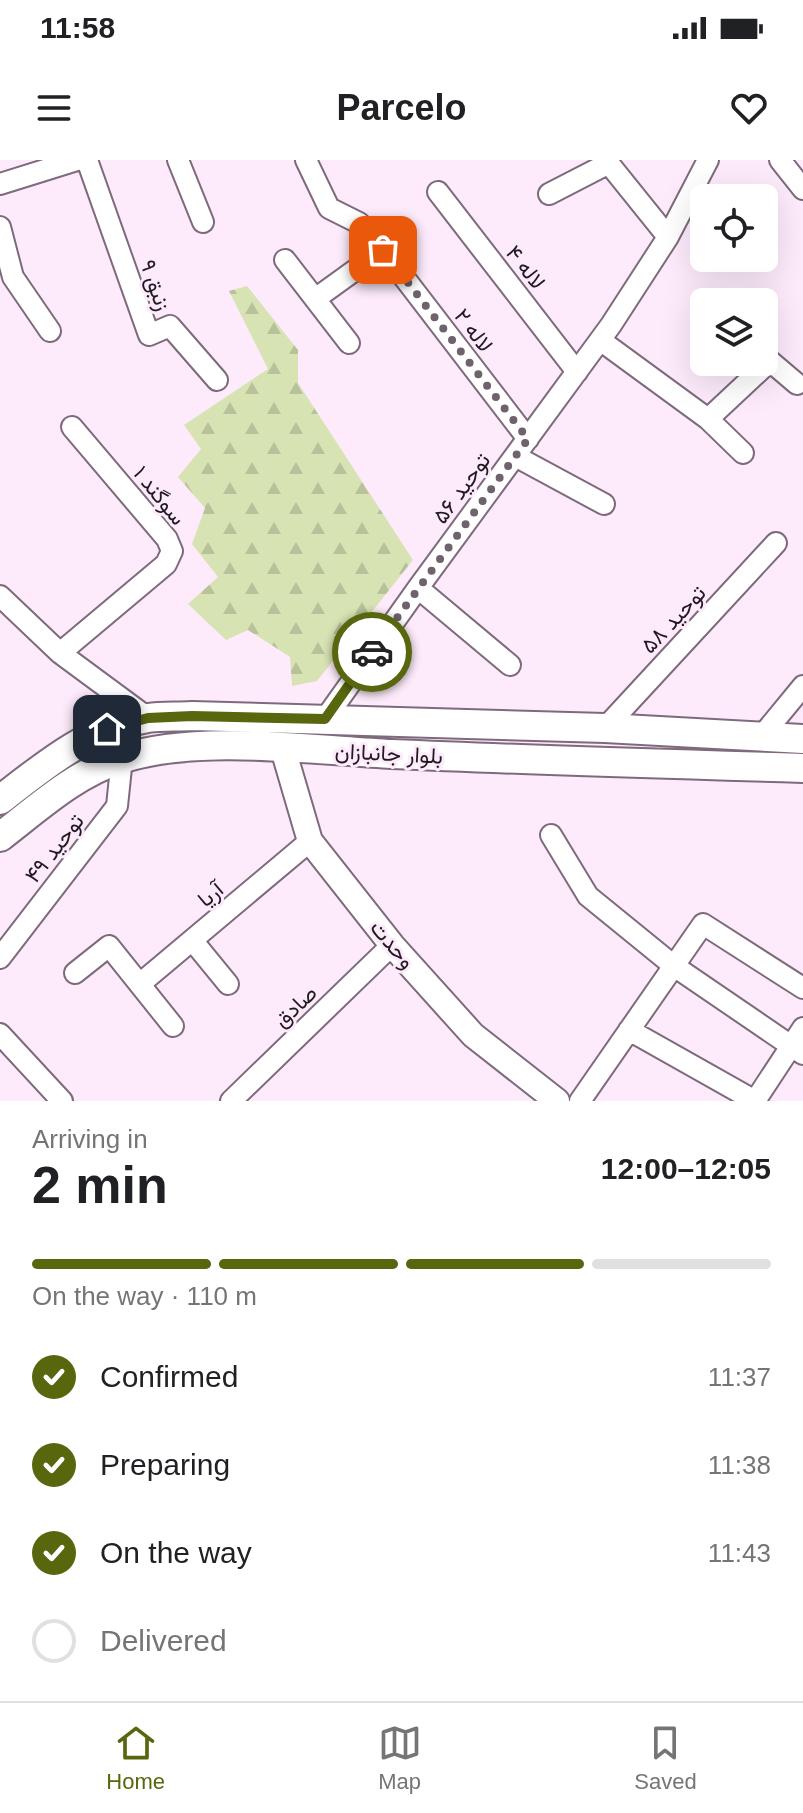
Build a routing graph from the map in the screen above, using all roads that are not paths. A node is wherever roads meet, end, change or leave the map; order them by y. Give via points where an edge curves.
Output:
1 (77, 160) edge
2 (87, 160) edge
3 (178, 160) edge
4 (306, 160) edge
5 (708, 160) edge
6 (780, 160) edge
7 (607, 162) edge
8 (0, 184) edge
9 (803, 189) edge
10 (438, 192) dead end
11 (549, 194) dead end
12 (203, 222) dead end
13 (0, 227) edge
14 (668, 237) junction
15 (383, 250) junction
16 (285, 260) dead end
17 (315, 299) junction
18 (50, 331) dead end
19 (600, 340) junction
20 (349, 343) dead end
21 (577, 372) junction
22 (217, 380) dead end
23 (797, 384) dead end
24 (708, 419) junction
25 (72, 427) dead end
26 (528, 439) junction
27 (743, 453) dead end
28 (515, 456) junction
29 (604, 504) dead end
30 (776, 543) dead end
31 (418, 588) junction
32 (0, 596) edge
33 (60, 653) junction
34 (510, 665) dead end
35 (803, 686) edge
36 (148, 718) junction
37 (325, 719) junction
38 (605, 728) junction
39 (761, 737) junction
40 (803, 739) edge
41 (283, 749) junction
42 (122, 758) junction
43 (803, 768) edge
44 (0, 800) edge
45 (551, 835) dead end
46 (0, 837) edge
47 (310, 841) junction
48 (192, 940) junction
49 (392, 945) junction
50 (0, 958) edge
51 (674, 966) junction
52 (75, 973) dead end
53 (141, 983) junction
54 (228, 984) dead end
55 (803, 988) edge
56 (173, 1026) dead end
57 (803, 1028) edge
58 (629, 1030) junction
59 (0, 1034) edge
60 (796, 1050) edge
61 (62, 1101) edge
62 (231, 1101) edge
63 (557, 1101) edge
64 (580, 1101) edge
65 (755, 1101) edge

1 - 8 street
2 - 22 street, زنبق ۹ via 149,335 170,326
3 - 12 street
4 - 15 street, لاله ۲ via 329,208 359,223
5 - 14 street, توحید ۵۶
6 - 9 street
7 - 11 street
7 - 14 street
10 - 21 street, لاله ۴
13 - 18 street via 13,277
14 - 19 street, توحید ۵۶
15 - 17 street
15 - 26 street, لاله ۲
16 - 17 street
17 - 20 street
19 - 21 street, توحید ۵۶
19 - 24 street
21 - 26 street, توحید ۵۶
23 - 24 street via 770,361
24 - 27 street
25 - 33 street, سوگند ۱ via 172,551 166,564
26 - 28 street, توحید ۵۶
28 - 29 street
28 - 31 street, توحید ۵۶
30 - 38 street, توحید ۵۸
31 - 34 street
31 - 37 street, توحید ۵۶
32 - 33 street
33 - 36 street
35 - 39 street
36 - 37 highway, بلوار جانبازان
36 - 44 highway, بلوار جانبازان via 107,729 62,752
37 - 38 highway, بلوار جانبازان
38 - 39 highway, بلوار جانبازان
39 - 40 highway, بلوار جانبازان
41 - 42 highway, بلوار جانبازان via 176,747
41 - 43 highway, بلوار جانبازان
41 - 47 main road, وحدت
42 - 46 highway, بلوار جانبازان via 79,776
42 - 50 street, توحید ۴۹ via 117,806
45 - 51 street via 588,896
47 - 48 street, آریا
47 - 49 main road, وحدت
48 - 53 street, آریا
48 - 54 street
49 - 62 street, صادق
49 - 63 main road, وحدت via 473,1035
51 - 55 street via 703,924
51 - 58 street
51 - 60 street
52 - 53 street via 109,946
53 - 56 street
57 - 60 street
58 - 64 street
58 - 65 street
59 - 61 street
60 - 65 street

